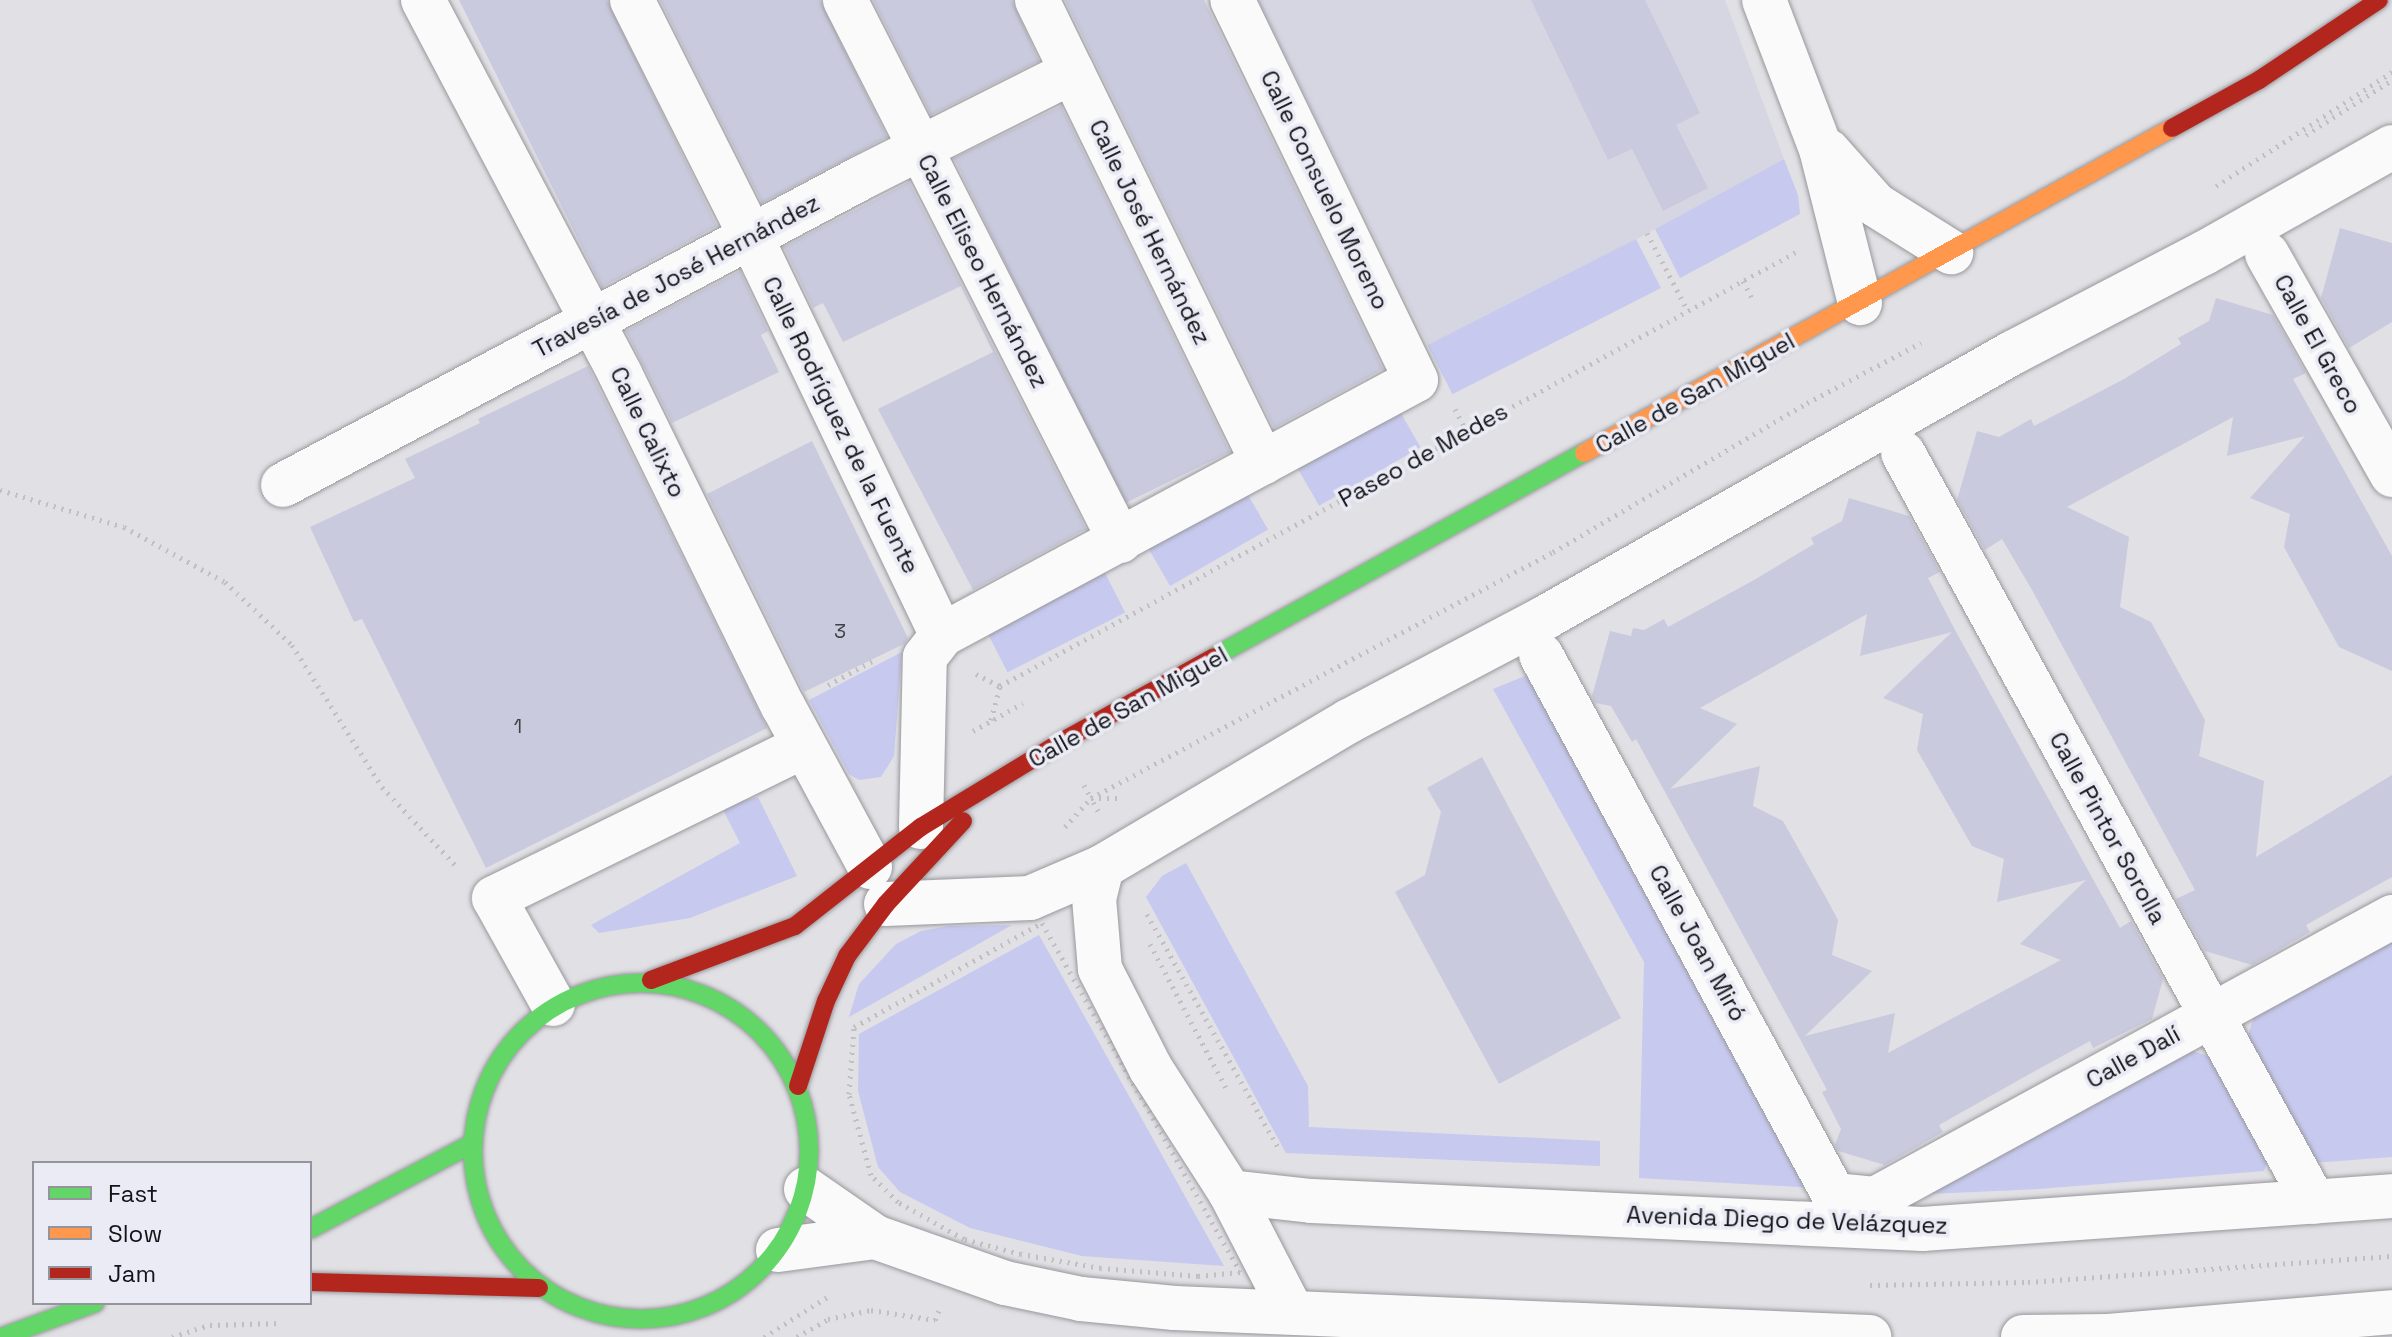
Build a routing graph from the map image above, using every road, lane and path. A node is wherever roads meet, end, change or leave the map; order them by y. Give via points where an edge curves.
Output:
1 (423, 0) edge
2 (632, 0) edge
3 (845, 0) edge
4 (1037, 0) edge
5 (1232, 0) edge
6 (1764, 0) edge
7 (2379, 0) edge
8 (1072, 72) junction
9 (1818, 141) junction
10 (2392, 147) edge
11 (920, 148) junction
12 (1647, 233) dead end
13 (751, 237) junction
14 (1803, 248) dead end
15 (1951, 252) junction
16 (2267, 254) dead end
17 (1860, 303) junction
18 (1688, 311) junction
19 (591, 321) junction
20 (1799, 389) dead end
21 (1814, 417) dead end
22 (1903, 453) dead end
23 (1263, 463) junction
24 (2392, 475) edge
25 (283, 485) dead end
26 (0, 490) edge
27 (1120, 541) junction
28 (942, 635) junction
29 (1541, 655) dead end
30 (874, 659) dead end
31 (815, 692) dead end
32 (990, 721) dead end
33 (804, 746) junction
34 (1004, 777) junction
35 (1083, 784) dead end
36 (1122, 798) dead end
37 (921, 827) junction
38 (1102, 867) junction
39 (878, 885) junction
40 (494, 898) junction
41 (2392, 917) edge
42 (1146, 937) dead end
43 (651, 980) junction
44 (553, 1004) junction
45 (2210, 1015) junction
46 (854, 1027) joint
47 (798, 1086) junction
48 (1234, 1103) dead end
49 (471, 1144) junction
50 (806, 1189) junction
51 (1230, 1192) junction
52 (2392, 1196) edge
53 (1875, 1199) joint
54 (2314, 1202) junction
55 (2199, 1211) junction
56 (312, 1228) edge
57 (875, 1237) junction
58 (778, 1250) junction
59 (312, 1282) edge
60 (539, 1288) junction
61 (838, 1295) dead end
62 (928, 1302) dead end
63 (90, 1305) edge
64 (1292, 1312) junction
65 (2392, 1312) edge
66 (2204, 1328) junction
67 (2108, 1336) edge
68 (2, 1337) edge
69 (764, 1337) edge
70 (797, 1337) edge
71 (1869, 1337) edge
72 (2023, 1337) edge

1 - 19 street, Calle Calixto
2 - 13 street, Calle Rodríguez de la Fuente
3 - 11 street, Calle Eliseo Hernández
4 - 8 street, Calle José Hernández
5 - 23 street, Calle Consuelo Moreno via 1416,380
6 - 9 street
7 - 15 main road, Calle de San Miguel via 2259,80
8 - 11 street, Travesía de José Hernández
8 - 23 street, Calle José Hernández
9 - 15 street via 1876,205
9 - 17 street
10 - 38 street via 1349,721
11 - 13 street, Travesía de José Hernández
11 - 27 street, Calle Eliseo Hernández
12 - 18 path
13 - 19 street, Travesía de José Hernández
13 - 28 street, Calle Rodríguez de la Fuente
14 - 18 path, Paseo de Medes
15 - 17 main road, Calle de San Miguel
16 - 24 street, Calle El Greco
17 - 34 main road, Calle de San Miguel
18 - 32 path, Paseo de Medes via 1000,686
19 - 25 street, Travesía de José Hernández
19 - 33 street, Calle Calixto
20 - 21 path
22 - 45 street, Calle Pintor Sorolla
23 - 27 street
26 - 40 path via 124,527 225,582 292,645 382,787 470,881
27 - 28 street
28 - 37 street via 925,657
29 - 53 street, Calle Joan Miró via 1834,1195
30 - 31 path
33 - 39 street, Calle Calixto
33 - 40 street
34 - 37 main road, Calle de San Miguel
34 - 39 main road, Calle de San Miguel
35 - 36 path via 1091,798
37 - 39 main road, Calle de San Miguel
38 - 39 street via 1030,898
38 - 51 street via 1094,898 1100,969 1151,1069
39 - 43 main road, Calle de San Miguel via 795,926
39 - 47 main road, Calle de San Miguel via 826,1001
40 - 44 street
41 - 45 street, Calle Dalí
42 - 48 path
43 - 44 main road via 600,984
43 - 47 main road via 712,995 764,1033
44 - 49 main road via 494,1063
45 - 53 street, Calle Dalí
45 - 54 street, Calle Pintor Sorolla
46 - 46 path via 849,1094 871,1175 898,1202 964,1239 1053,1262 1198,1276 1240,1272 1042,923
47 - 50 main road via 811,1155
49 - 56 main road
49 - 60 main road via 478,1198 501,1248
50 - 57 street
50 - 58 main road
51 - 55 street, Avenida Diego de Velázquez via 1312,1201 1922,1229
51 - 64 street
52 - 54 street, Avenida Diego de Velázquez
54 - 55 street, Avenida Diego de Velázquez
55 - 66 path
55 - 66 path
57 - 58 street
57 - 64 street via 1005,1283 1081,1299
58 - 60 main road via 741,1288 693,1312 641,1321 588,1312
59 - 60 main road
61 - 69 path via 824,1297
62 - 70 path via 941,1306 935,1320 871,1310 828,1319
63 - 68 main road
64 - 71 street
65 - 66 street
66 - 67 street
67 - 72 street

